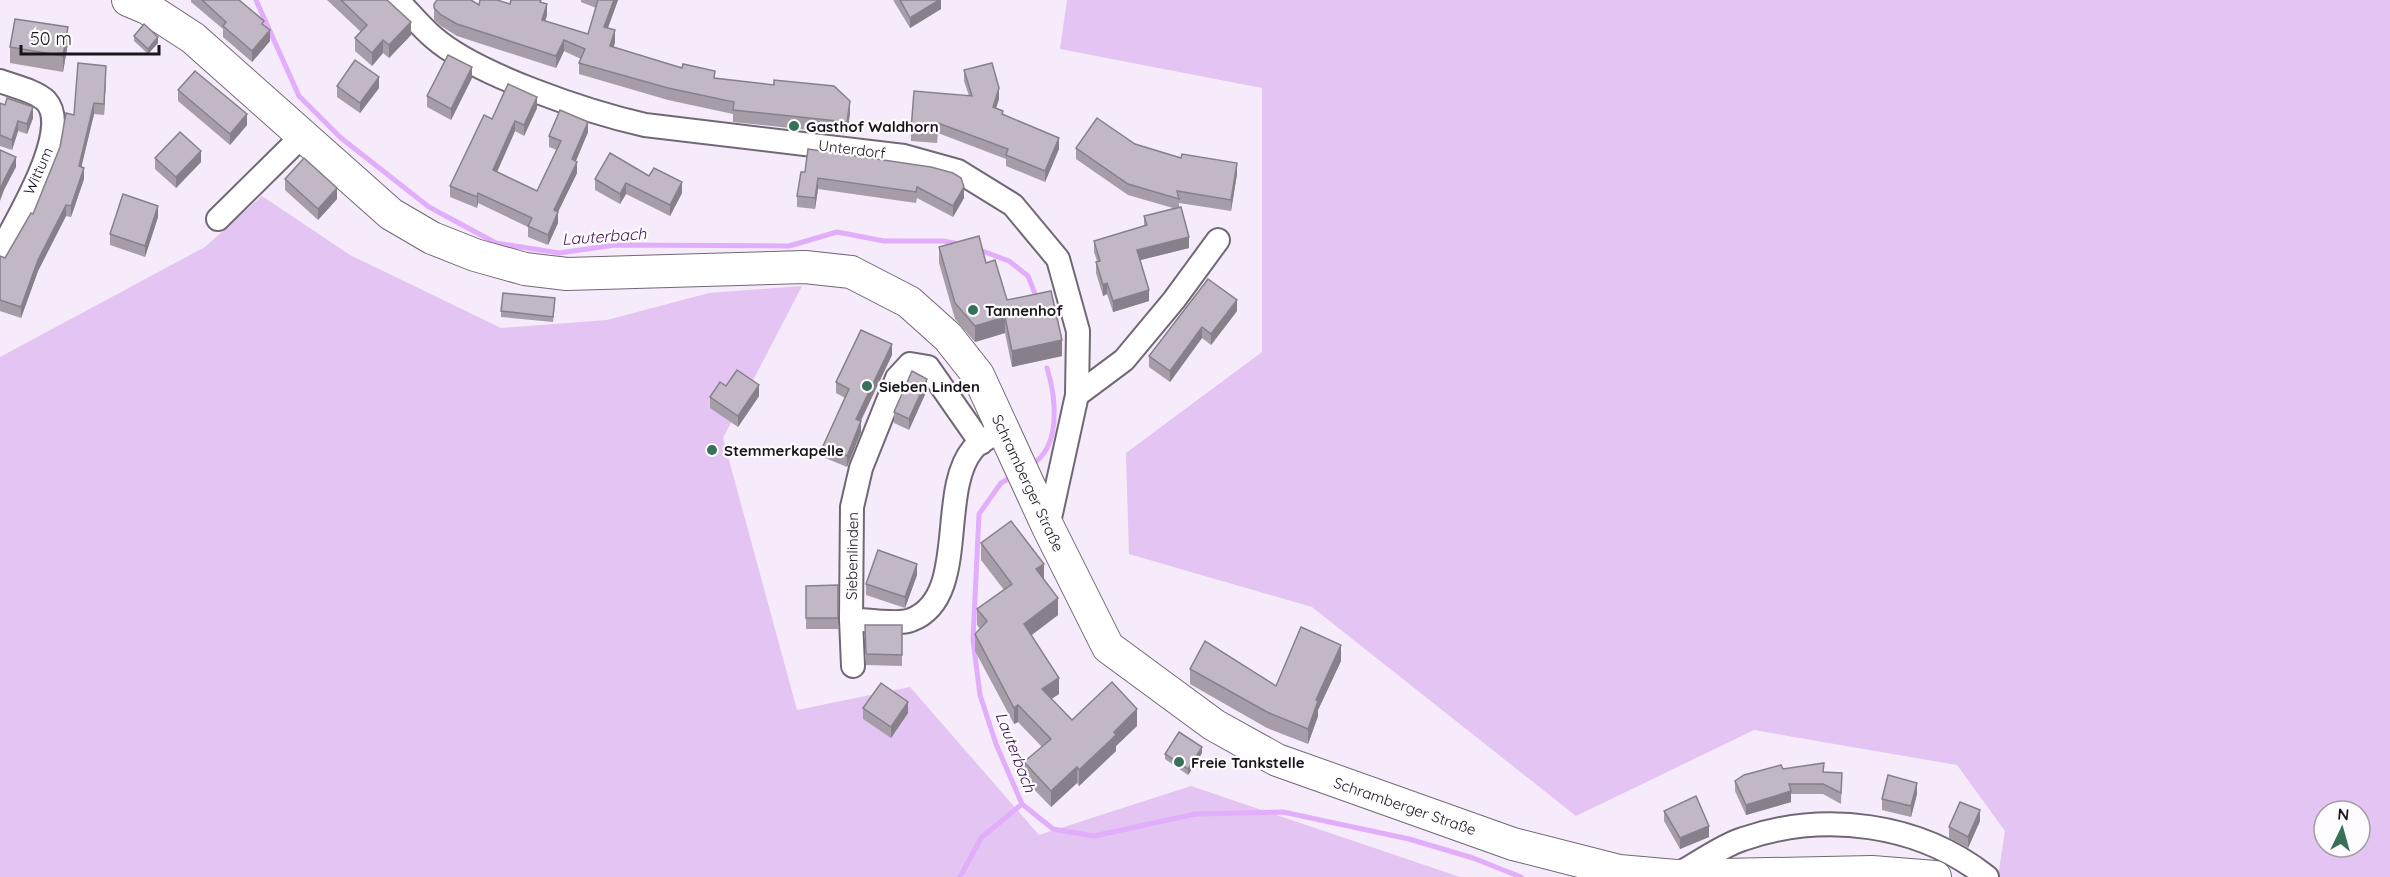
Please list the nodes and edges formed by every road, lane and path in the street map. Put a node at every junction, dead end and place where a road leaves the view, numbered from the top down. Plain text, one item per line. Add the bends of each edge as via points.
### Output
1 (128, 0) edge
2 (397, 0) edge
3 (0, 81) edge
4 (301, 137) junction
5 (218, 219) dead end
6 (1218, 240) dead end
7 (0, 252) edge
8 (1077, 395) junction
9 (1000, 442) junction
10 (1048, 527) junction
11 (851, 619) junction
12 (854, 666) dead end
13 (1676, 876) edge
14 (1935, 877) edge
15 (1987, 877) edge

1 - 4 main road, Schramberger Straße via 193,38
2 - 8 street, Unterdorf via 433,37 462,57 610,117 645,125 894,154 958,171 1013,205 1058,259 1078,331
3 - 7 street, Wittum via 45,99 53,111 54,126 49,152
4 - 5 street
4 - 9 main road, Schramberger Straße via 392,214 442,242 525,269 567,274 805,267 850,272 909,302 948,337 978,375
6 - 8 street via 1124,360
8 - 10 street, Unterdorf
9 - 10 main road, Schramberger Straße via 1030,487
9 - 11 street, Siebenlinden via 973,449 957,476 946,575 930,610 910,621
9 - 11 street, Siebenlinden via 928,367 910,364 897,378 861,468 852,507
10 - 13 main road, Schramberger Straße via 1108,647 1179,702 1244,744 1316,775 1513,844 1619,871
11 - 12 street, Siebenlinden
13 - 14 main road, Schramberger Straße via 1872,872
13 - 15 street via 1741,839 1794,825 1867,825 1932,844

